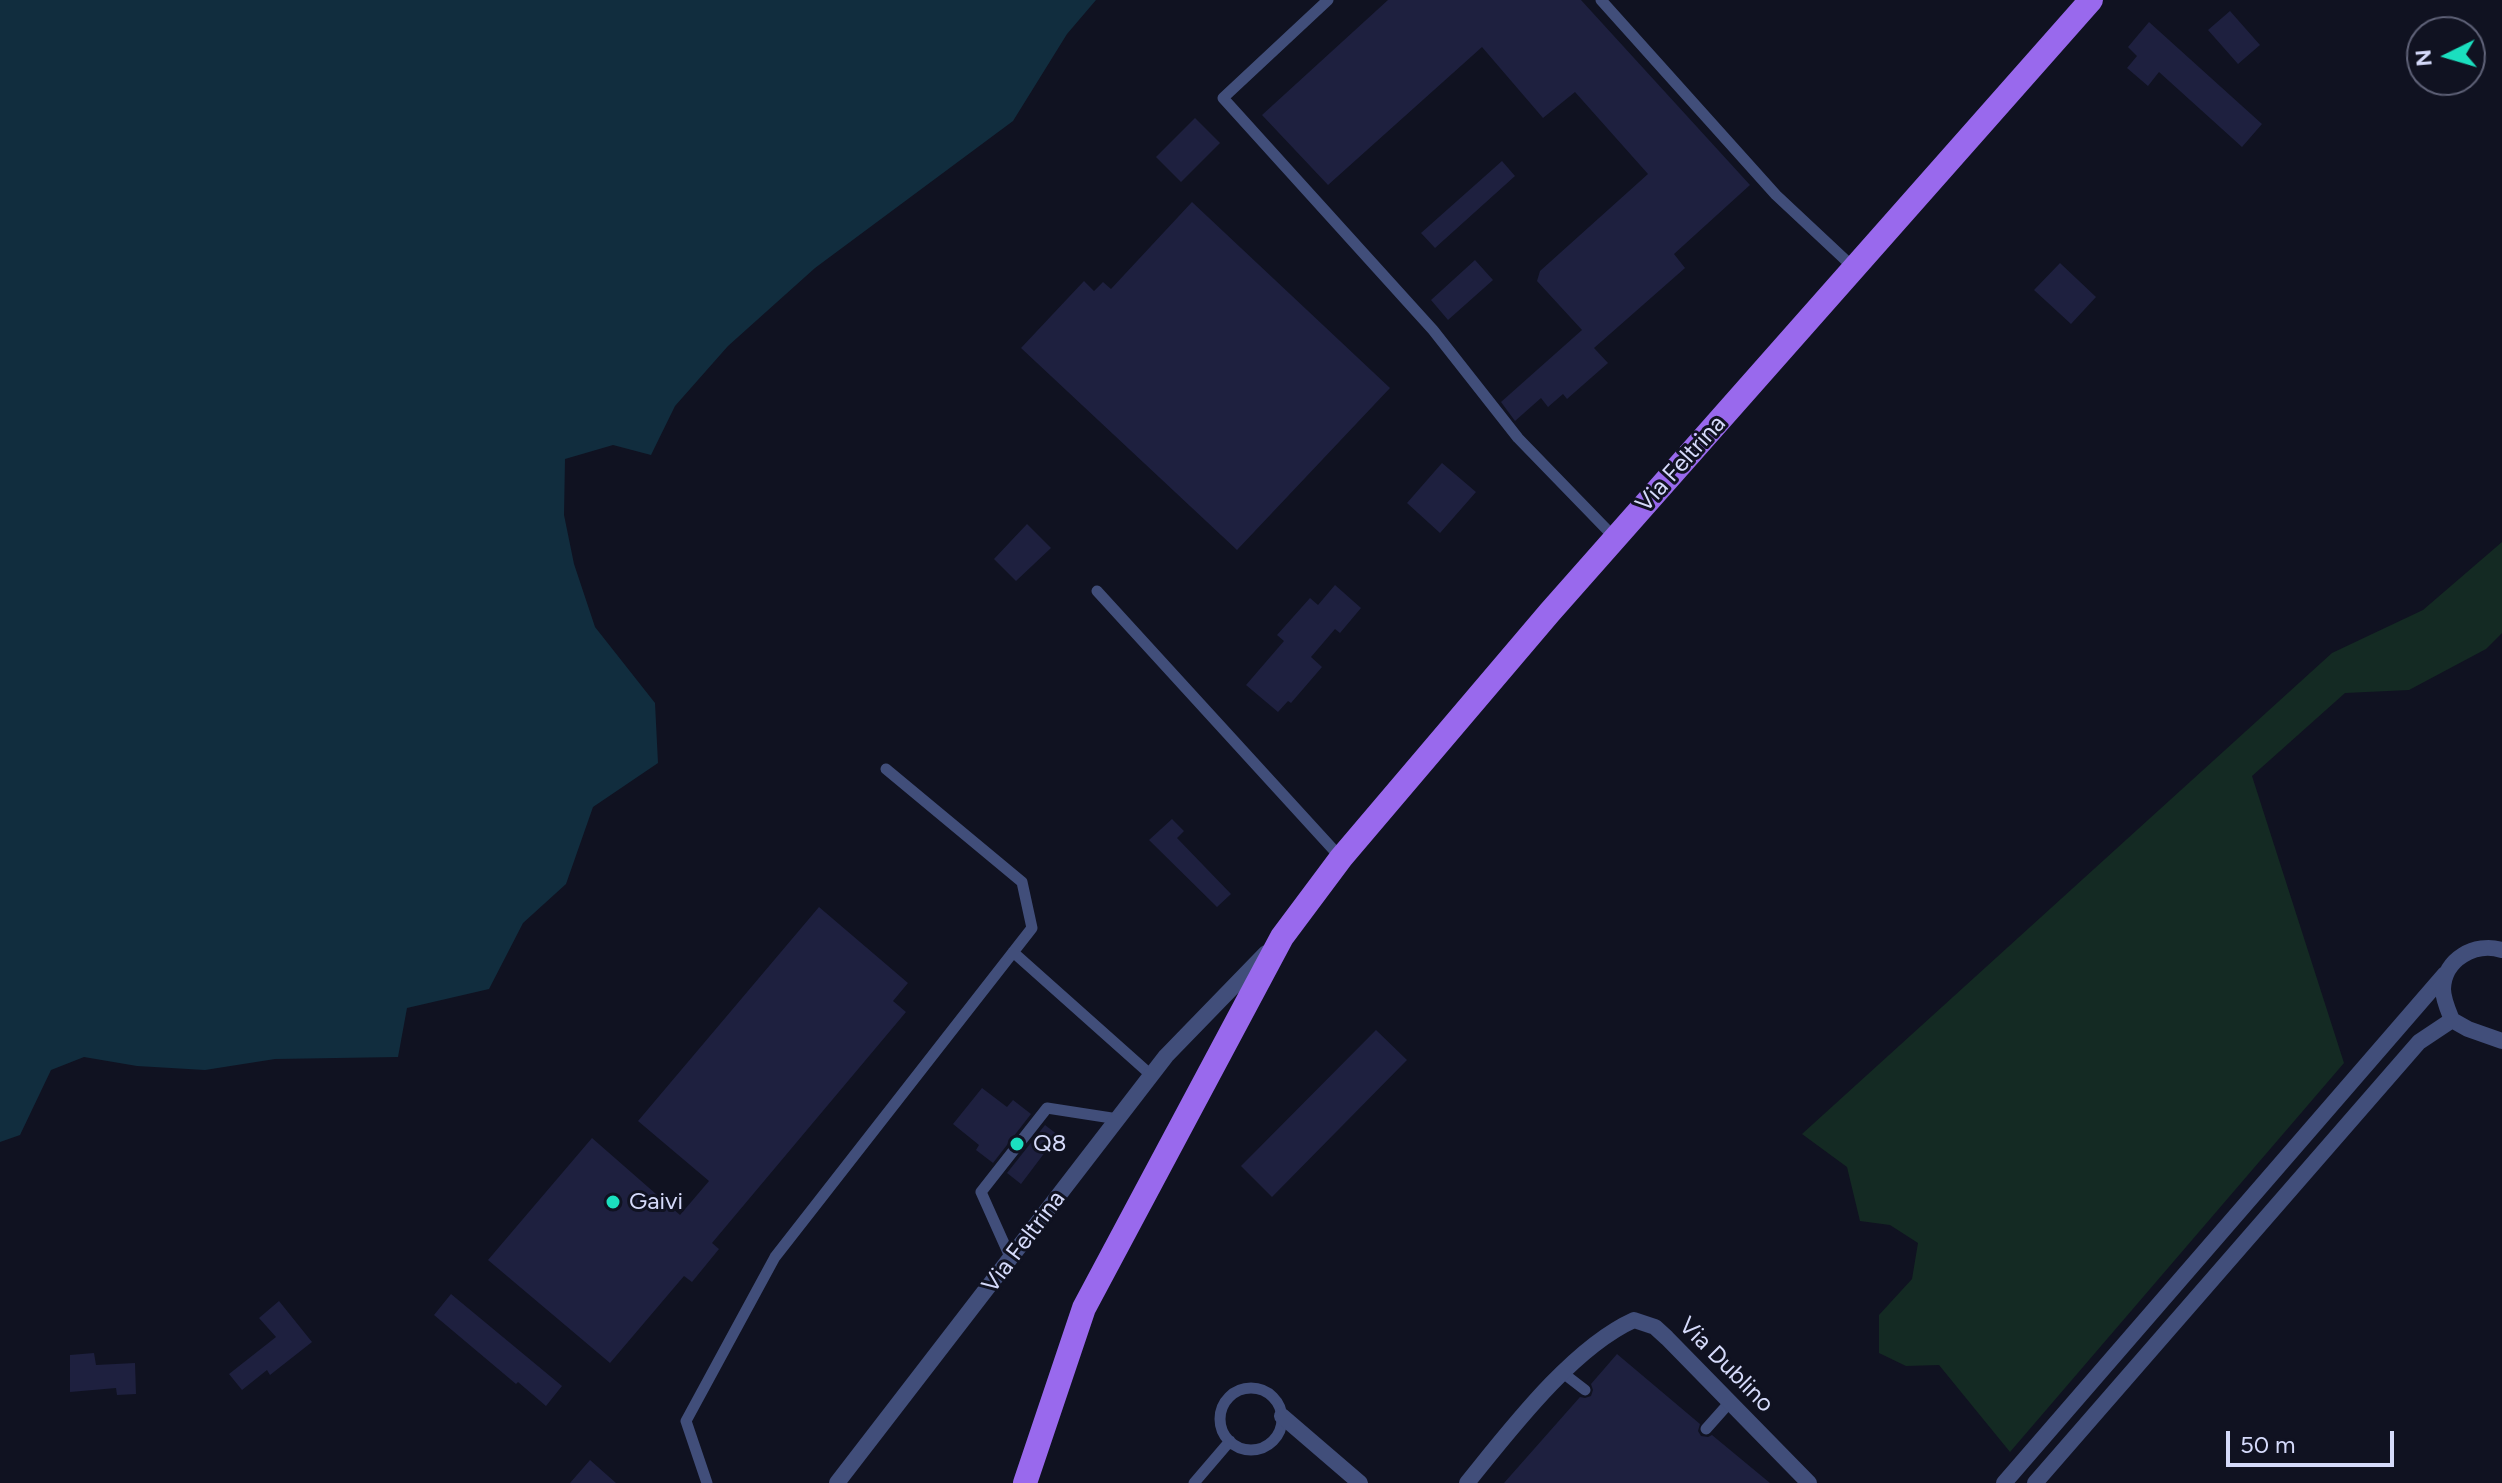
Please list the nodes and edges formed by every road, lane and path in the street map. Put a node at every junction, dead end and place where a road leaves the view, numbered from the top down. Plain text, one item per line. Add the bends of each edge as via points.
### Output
1 (1328, 0) edge
2 (1601, 0) edge
3 (2091, 0) edge
4 (1854, 269) junction
5 (1615, 538) junction
6 (1097, 591) dead end
7 (886, 769) dead end
8 (1341, 858) junction
9 (1282, 937) junction
10 (2502, 950) edge
11 (1013, 952) junction
12 (2445, 974) junction
13 (2452, 1020) junction
14 (2502, 1041) edge
15 (1151, 1075) junction
16 (1118, 1119) junction
17 (1011, 1259) junction
18 (1563, 1373) junction
19 (1585, 1390) dead end
20 (1730, 1402) junction
21 (1282, 1416) junction
22 (1706, 1429) dead end
23 (1230, 1441) junction
24 (707, 1483) edge
25 (837, 1483) edge
26 (1025, 1483) edge
27 (1194, 1483) edge
28 (1360, 1483) edge
29 (1467, 1483) edge
30 (1809, 1483) edge
31 (2004, 1483) edge
32 (2035, 1483) edge

1 - 5 lane via 1223,98 1433,330 1518,438
2 - 4 lane via 1754,170
3 - 4 main road, Via Feltrina
4 - 5 main road, Via Feltrina
5 - 8 main road, Via Feltrina
6 - 8 lane
7 - 11 lane via 1022,882 1032,928
8 - 9 main road, Via Feltrina
9 - 15 street, Via Feltrina
9 - 26 main road, Via Feltrina via 1084,1308
10 - 12 street via 2487,946 2468,953 2451,963
11 - 15 lane
11 - 24 lane via 775,1257 686,1421
12 - 13 street via 2443,993
12 - 31 street
13 - 14 street
13 - 32 street via 2419,1042
15 - 16 street, Via Feltrina
16 - 17 street, Via Feltrina
16 - 17 lane via 1047,1108 981,1192
17 - 25 street, Via Feltrina
18 - 19 lane
18 - 20 street, Via Dublino via 1614,1329 1634,1320 1655,1327
18 - 29 street, Via Dublino
20 - 22 lane
20 - 30 street, Via Dublino
21 - 23 lane via 1279,1433 1267,1446 1248,1450
21 - 23 lane via 1266,1391 1237,1390 1220,1414
21 - 28 street
23 - 27 lane

